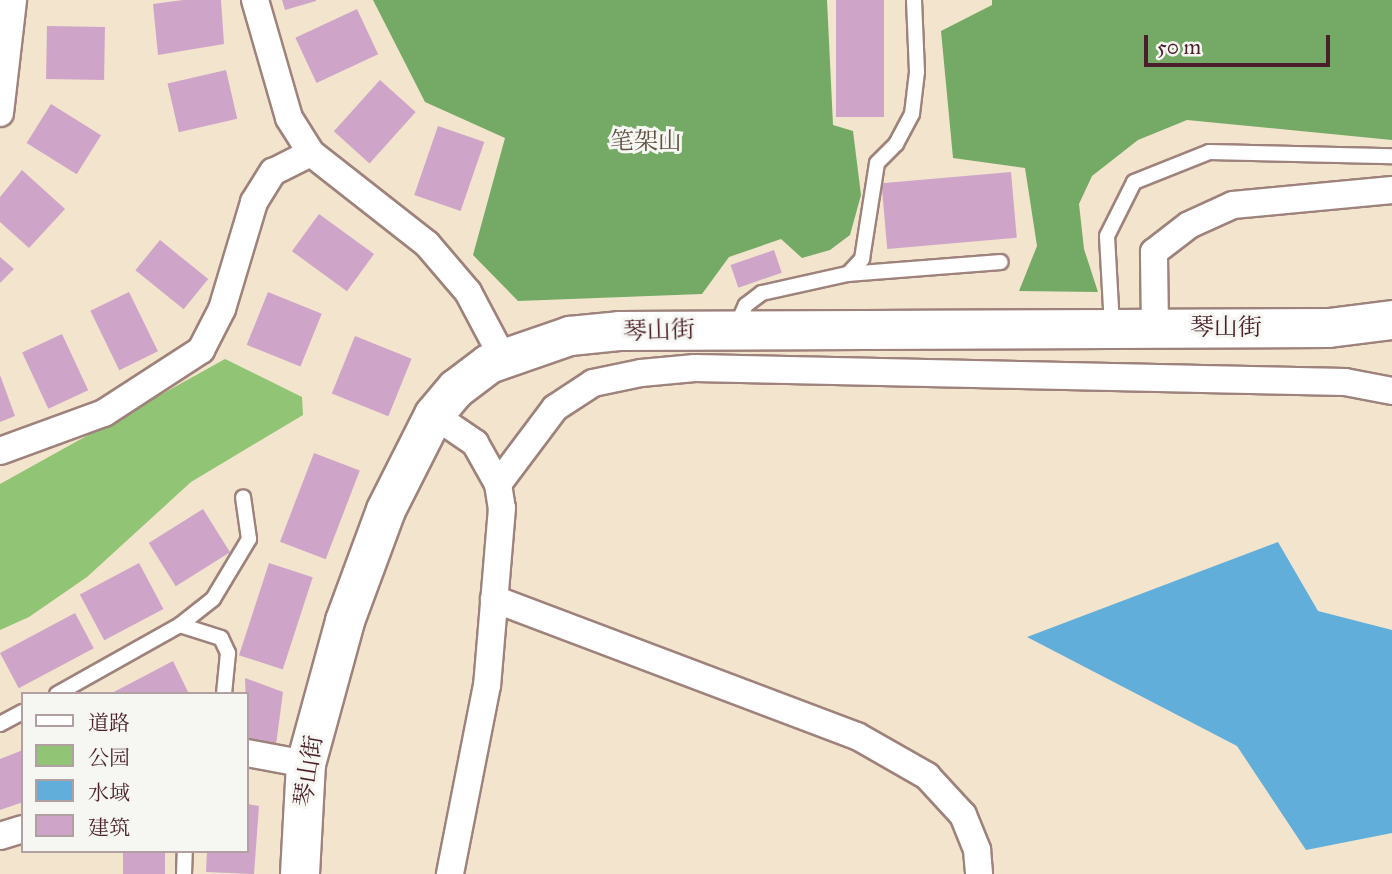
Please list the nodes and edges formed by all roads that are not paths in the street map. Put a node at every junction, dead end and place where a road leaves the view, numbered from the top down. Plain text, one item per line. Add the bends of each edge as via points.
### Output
1 (13, 0) edge
2 (255, 0) edge
3 (914, 0) edge
4 (0, 113) edge
5 (311, 153) junction
6 (1392, 156) edge
7 (1392, 190) edge
8 (1002, 262) dead end
9 (848, 274) junction
10 (1392, 320) edge
11 (1112, 328) junction
12 (1155, 328) junction
13 (735, 329) junction
14 (503, 358) junction
15 (1392, 391) edge
16 (434, 415) junction
17 (0, 452) edge
18 (498, 484) junction
19 (243, 498) dead end
20 (494, 599) junction
21 (180, 625) junction
22 (61, 692) edge
23 (224, 692) edge
24 (21, 713) edge
25 (0, 724) edge
26 (248, 753) edge
27 (306, 764) junction
28 (21, 830) edge
29 (0, 836) edge
30 (185, 853) edge
31 (184, 874) edge
32 (300, 874) edge
33 (450, 874) edge
34 (979, 874) edge

1 - 4 street
2 - 5 street via 289,118
3 - 9 lane via 917,72 912,114 896,144 877,163 862,259
5 - 14 street via 427,244 468,292
5 - 17 street via 273,172 254,202 222,309 201,350 104,413
6 - 11 lane via 1209,152 1134,182 1107,236
7 - 12 street via 1233,205 1188,225 1154,252
8 - 9 lane
9 - 13 lane via 762,293 746,305
10 - 12 street, 琴山街 via 1329,328
11 - 12 street, 琴山街
11 - 13 street, 琴山街
13 - 14 street, 琴山街 via 570,336
14 - 16 street, 琴山街 via 456,389
15 - 18 street via 1345,382 709,368 641,373 593,383 555,408
16 - 18 street via 475,443
16 - 27 street, 琴山街 via 386,510 345,621
18 - 20 street via 502,508
19 - 21 lane via 249,539 213,598
20 - 33 street via 486,685
20 - 34 street via 857,736 927,776 963,815 977,850
21 - 22 lane
21 - 23 lane via 221,638 228,653
24 - 25 lane
26 - 27 street
27 - 32 street, 琴山街
28 - 29 street
30 - 31 lane

